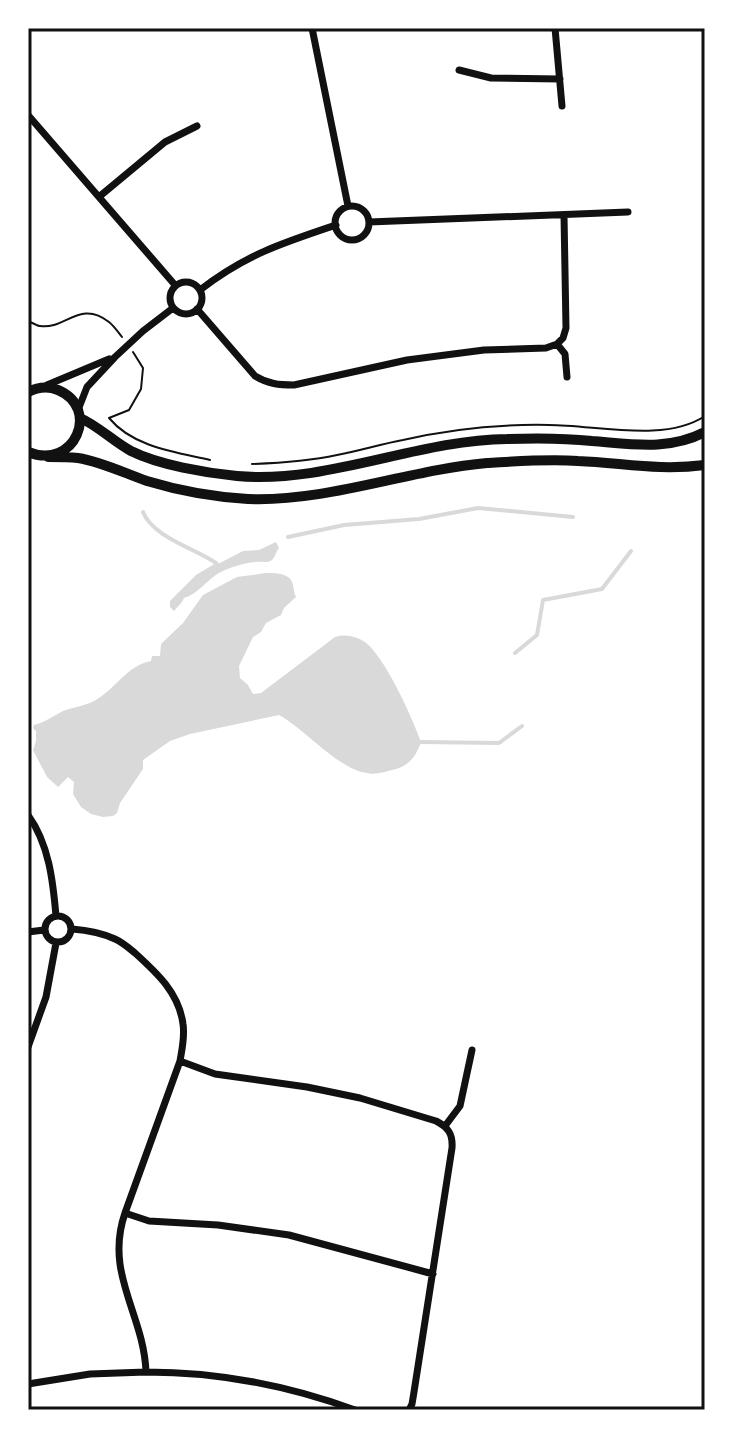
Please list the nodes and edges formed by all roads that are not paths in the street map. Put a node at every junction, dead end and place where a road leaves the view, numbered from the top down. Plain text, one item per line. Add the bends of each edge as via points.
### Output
1 (312, 28) edge
2 (555, 28) edge
3 (459, 70) dead end
4 (560, 79) junction
5 (562, 106) dead end
6 (28, 115) edge
7 (197, 126) dead end
8 (100, 196) junction
9 (348, 206) junction
10 (628, 212) dead end
11 (564, 215) junction
12 (369, 222) junction
13 (336, 225) junction
14 (175, 285) junction
15 (200, 290) junction
16 (173, 308) junction
17 (197, 309) junction
18 (557, 344) junction
19 (115, 357) junction
20 (567, 377) dead end
21 (33, 389) edge
22 (79, 414) junction
23 (705, 432) edge
24 (28, 452) edge
25 (48, 457) junction
26 (705, 465) edge
27 (28, 815) edge
28 (56, 916) junction
29 (72, 929) junction
30 (44, 930) junction
31 (28, 932) edge
32 (56, 943) junction
33 (28, 1047) edge
34 (472, 1050) dead end
35 (180, 1061) junction
36 (445, 1126) junction
37 (125, 1213) junction
38 (433, 1274) junction
39 (146, 1372) junction
40 (28, 1384) edge
41 (355, 1410) edge
42 (409, 1410) edge

1 - 9 street
2 - 4 street
3 - 4 street via 491,78
4 - 5 street
6 - 8 street
7 - 8 street via 165,142
8 - 14 street
9 - 12 street via 362,210
9 - 13 street via 340,211
10 - 11 street
11 - 12 street
11 - 18 street via 566,328
12 - 13 street via 365,233 351,239
13 - 15 street via 252,256
14 - 15 street via 189,282
14 - 16 street via 169,299
15 - 17 street
16 - 17 street via 182,314
16 - 19 street
17 - 18 street via 255,376 279,385 407,360
18 - 20 street via 565,354
19 - 21 street
19 - 22 street via 87,387
21 - 22 main road via 64,392
22 - 23 main road via 133,452 237,476 305,474 503,439 660,446
22 - 25 main road via 75,440
24 - 25 main road
25 - 26 main road via 93,462 186,492 258,499 320,494 491,463
27 - 28 street via 47,853
28 - 29 street via 67,919
28 - 30 street
29 - 32 street via 68,939
29 - 35 street via 116,939 164,981 183,1025
30 - 31 street
30 - 32 street
32 - 33 street via 46,997
34 - 36 street via 460,1106
35 - 36 street via 229,1077 360,1098
35 - 37 street
36 - 38 street via 453,1139
37 - 38 street via 149,1221 289,1235
37 - 39 street via 118,1261
38 - 42 street
39 - 40 street
39 - 41 street via 259,1382

